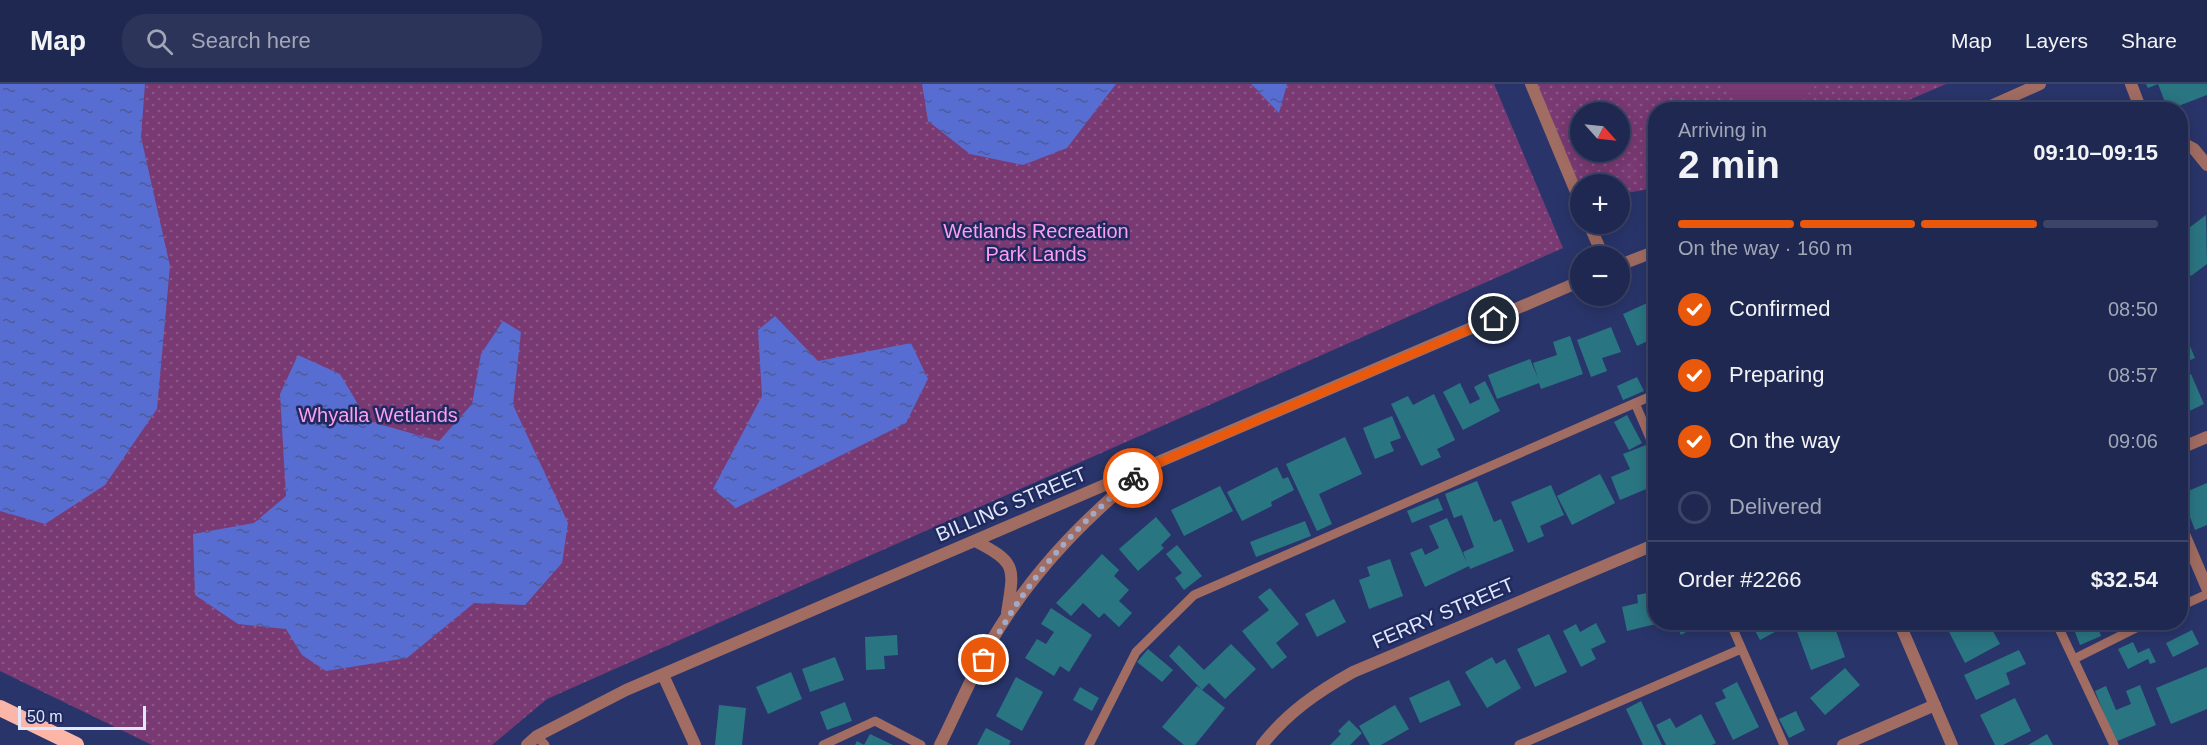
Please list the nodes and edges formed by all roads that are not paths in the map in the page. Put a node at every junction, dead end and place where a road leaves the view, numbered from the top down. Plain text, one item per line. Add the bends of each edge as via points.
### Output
1 (1531, 84) edge
2 (2040, 84) edge
3 (2131, 84) edge
4 (2007, 102) edge
5 (2138, 102) edge
6 (2188, 146) edge
7 (2207, 165) edge
8 (1570, 178) edge
9 (1648, 254) edge
10 (1630, 261) edge
11 (1570, 286) edge
12 (1648, 397) edge
13 (1635, 403) junction
14 (1648, 433) edge
15 (2207, 437) edge
16 (2188, 445) edge
17 (1146, 468) junction
18 (975, 541) junction
19 (2188, 543) edge
20 (1648, 547) edge
21 (2207, 588) edge
22 (2207, 594) edge
23 (2188, 603) edge
24 (1006, 618) junction
25 (1733, 630) edge
26 (1904, 630) edge
27 (2060, 630) edge
28 (2132, 630) edge
29 (1741, 648) junction
30 (2074, 659) junction
31 (663, 675) junction
32 (1935, 705) junction
33 (0, 708) edge
34 (541, 741) edge
35 (76, 745) edge
36 (527, 745) edge
37 (695, 745) edge
38 (823, 745) edge
39 (921, 745) edge
40 (940, 745) edge
41 (1089, 745) edge
42 (1262, 745) edge
43 (1519, 745) edge
44 (1784, 745) edge
45 (1843, 745) edge
46 (1952, 745) edge
47 (2114, 745) edge

1 - 8 street
2 - 4 street
3 - 5 street
6 - 7 street
9 - 10 street
11 - 17 street, BILLING STREET
12 - 13 lane
13 - 14 lane
13 - 41 lane via 1194,595 1136,652
15 - 16 street
17 - 18 street, BILLING STREET
17 - 24 street via 1083,521
18 - 24 street via 1004,556 1013,575
18 - 31 street, BILLING STREET
19 - 21 street
20 - 42 street, FERRY STREET via 1353,672 1319,691 1280,722
22 - 23 lane
24 - 40 street
25 - 29 lane
26 - 32 street
27 - 30 lane
28 - 30 lane
29 - 43 lane
29 - 44 lane
30 - 47 lane
31 - 34 street, BILLING STREET
31 - 37 street
32 - 45 street
32 - 46 street
33 - 35 highway
34 - 36 street, BILLING STREET
38 - 39 lane via 875,721

